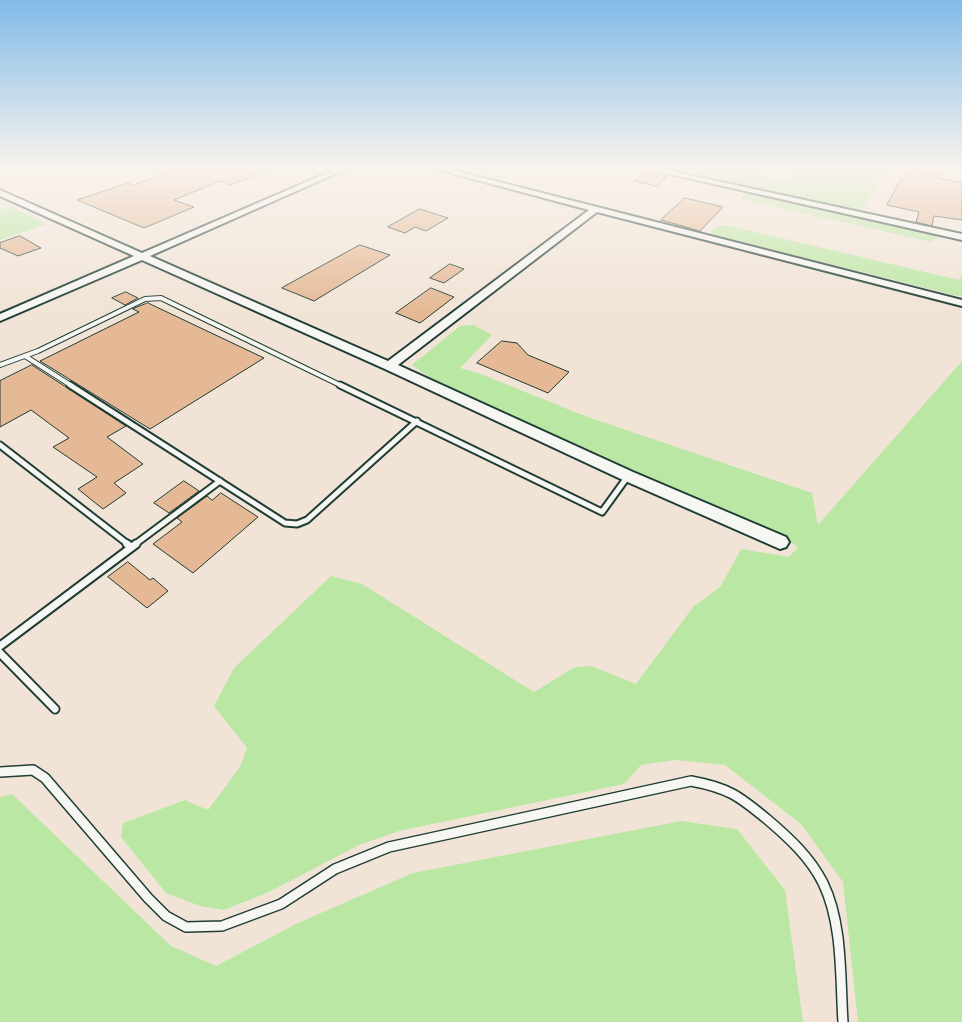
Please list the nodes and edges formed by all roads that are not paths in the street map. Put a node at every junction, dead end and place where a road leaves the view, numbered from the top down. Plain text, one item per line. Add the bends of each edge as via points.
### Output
1 (54, 217) edge
2 (221, 217) edge
3 (228, 217) edge
4 (586, 217) edge
5 (626, 217) edge
6 (869, 217) edge
7 (962, 237) edge
8 (138, 254) junction
9 (962, 303) edge
10 (0, 310) edge
11 (0, 318) edge
12 (25, 356) junction
13 (0, 358) edge
14 (6, 362) junction
15 (0, 365) edge
16 (389, 366) junction
17 (417, 421) junction
18 (0, 445) edge
19 (628, 476) junction
20 (220, 481) junction
21 (780, 542) dead end
22 (131, 547) junction
23 (0, 646) edge
24 (0, 653) edge
25 (55, 709) dead end
26 (0, 772) edge
27 (843, 1022) edge

1 - 8 street
2 - 8 street
3 - 8 street
4 - 16 street
5 - 9 street
6 - 7 street
8 - 10 street
8 - 11 street
8 - 16 street
12 - 14 lane
12 - 17 lane via 145,299 161,298
12 - 20 lane
13 - 14 lane
14 - 15 lane
16 - 19 street
17 - 19 lane via 602,512
17 - 20 lane via 308,520 297,524 285,523
18 - 22 lane
19 - 21 street
20 - 22 lane
22 - 23 lane
24 - 25 lane
26 - 27 lane via 32,770 45,778 148,898 166,916 186,927 222,926 252,916 281,904 335,869 389,847 691,781 713,785 738,795 770,820 792,840 822,883 835,919

